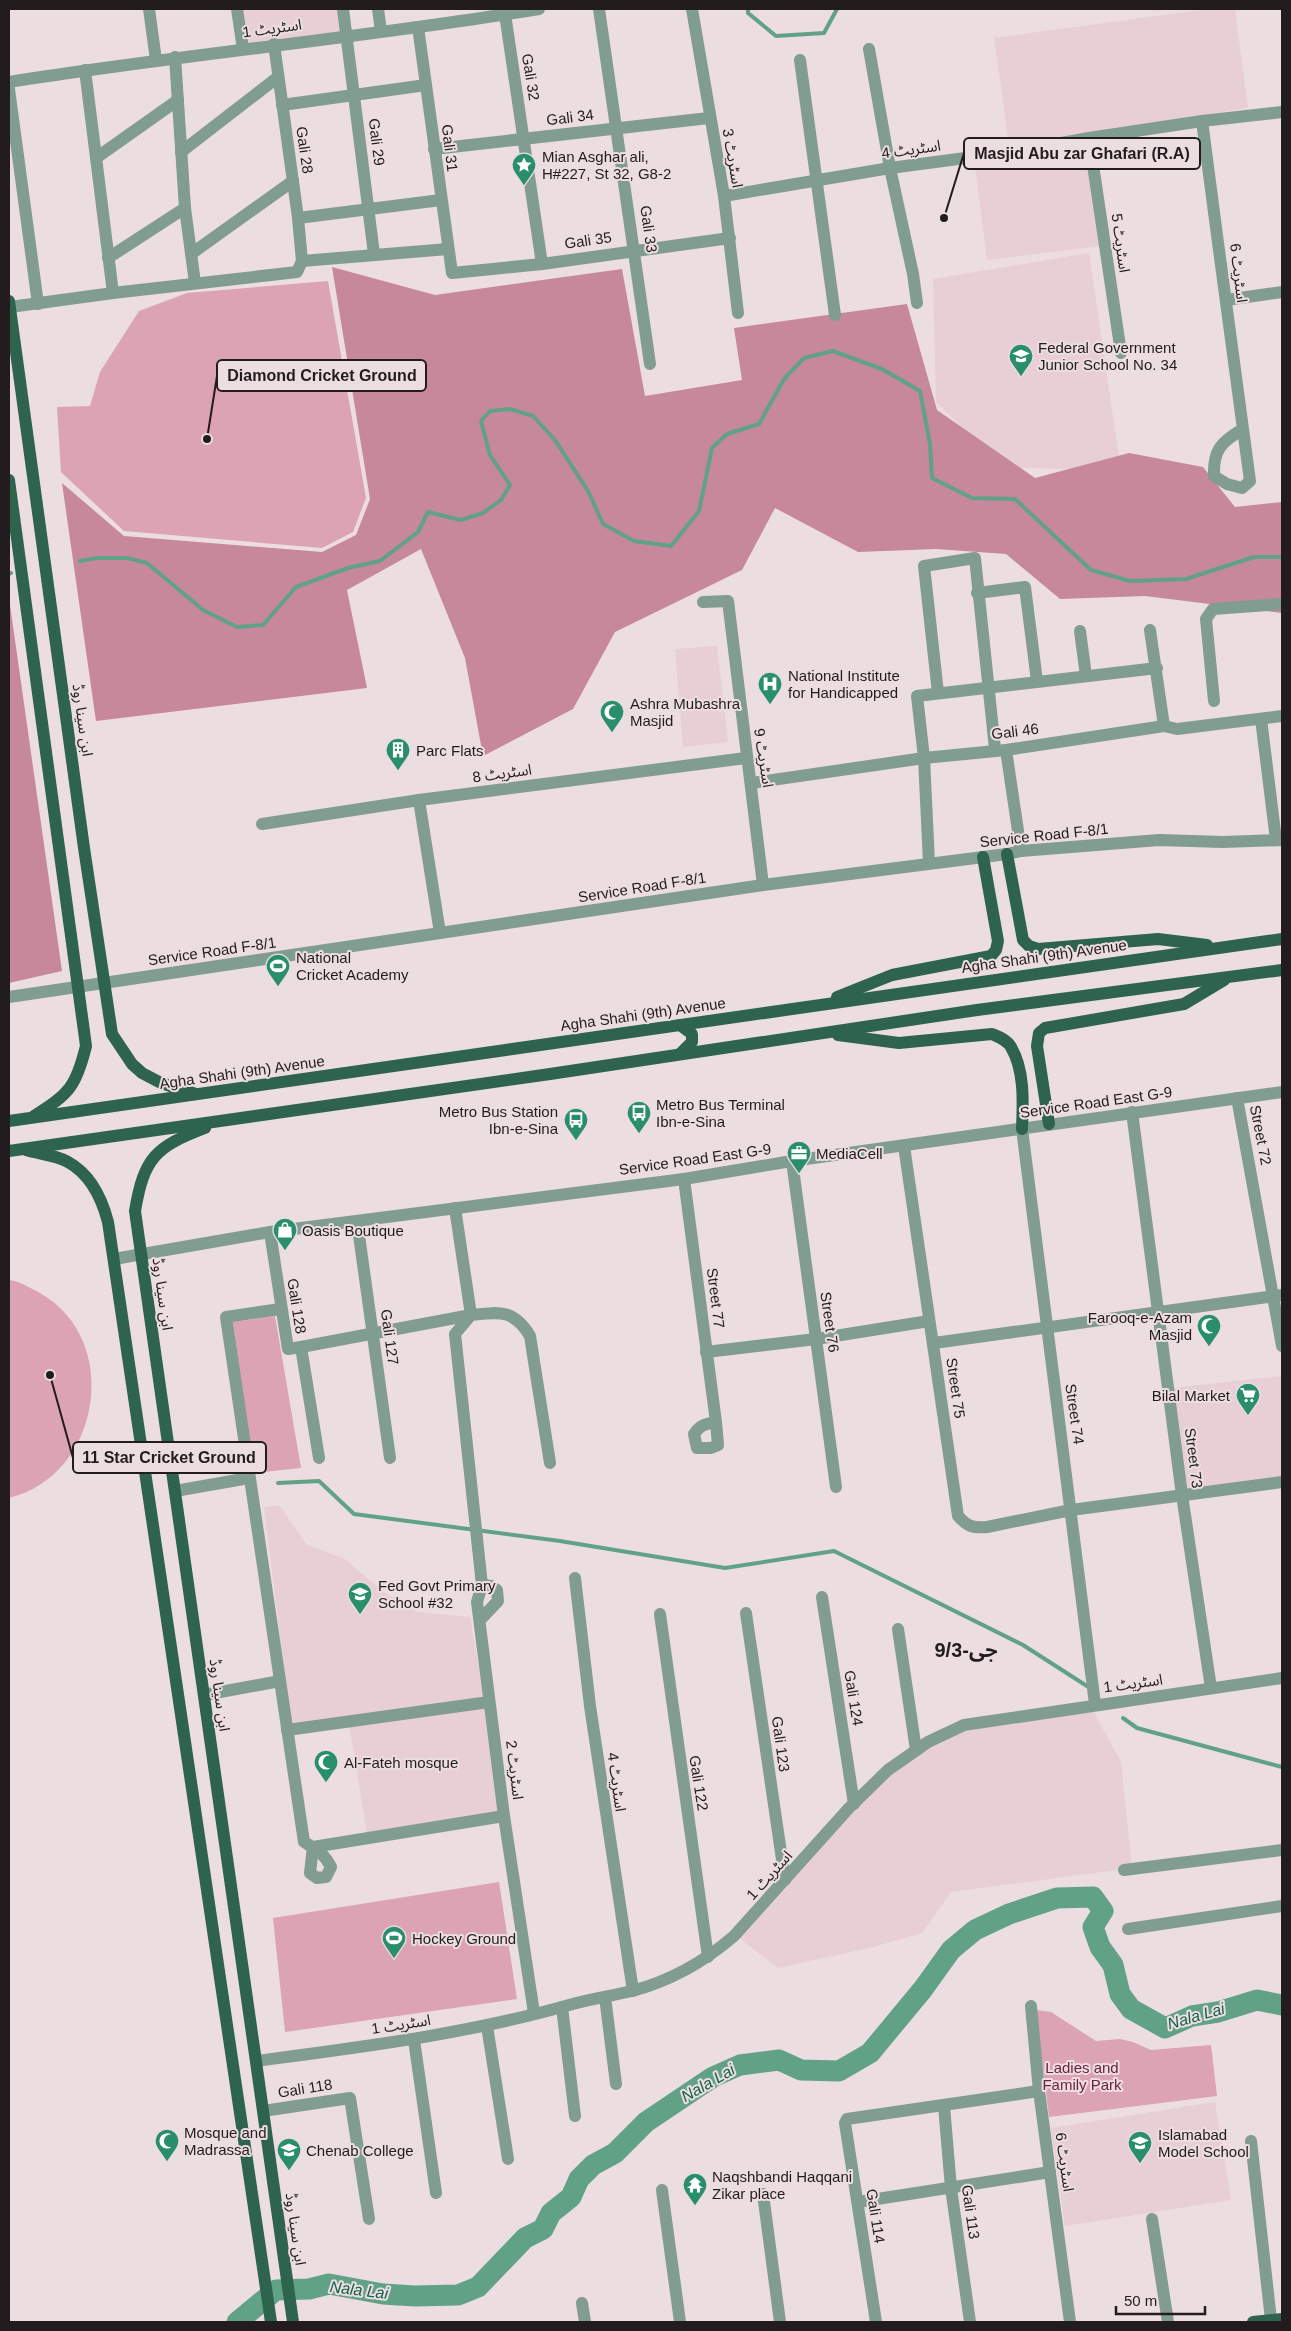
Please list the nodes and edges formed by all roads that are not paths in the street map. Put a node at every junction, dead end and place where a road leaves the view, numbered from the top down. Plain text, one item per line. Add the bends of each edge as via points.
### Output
1 (149, 9) edge
2 (238, 9) edge
3 (343, 9) edge
4 (378, 9) edge
5 (539, 9) edge
6 (599, 9) edge
7 (692, 9) edge
8 (505, 14) junction
9 (418, 27) junction
10 (381, 31) junction
11 (347, 35) junction
12 (274, 44) junction
13 (243, 49) junction
14 (869, 49) dead end
15 (175, 57) junction
16 (156, 60) junction
17 (800, 60) dead end
18 (85, 70) junction
19 (278, 77) junction
20 (9, 82) edge
21 (426, 86) junction
22 (9, 89) edge
23 (354, 95) junction
24 (178, 100) junction
25 (282, 105) junction
26 (1282, 112) edge
27 (709, 118) junction
28 (1202, 121) junction
29 (618, 128) junction
30 (524, 138) junction
31 (1089, 138) junction
32 (434, 149) junction
33 (181, 152) junction
34 (96, 158) junction
35 (890, 168) junction
36 (293, 181) junction
37 (816, 182) junction
38 (724, 196) junction
39 (441, 200) junction
40 (185, 208) junction
41 (369, 210) junction
42 (298, 218) junction
43 (730, 238) junction
44 (448, 249) junction
45 (635, 250) junction
46 (191, 254) junction
47 (374, 254) junction
48 (108, 258) junction
49 (302, 261) junction
50 (542, 264) junction
51 (452, 273) joint
52 (195, 283) junction
53 (1282, 292) edge
54 (112, 293) junction
55 (1226, 300) junction
56 (917, 303) dead end
57 (9, 304) edge
58 (38, 304) junction
59 (738, 313) dead end
60 (835, 315) dead end
61 (1121, 352) dead end
62 (650, 364) dead end
63 (1243, 429) dead end
64 (9, 480) edge
65 (978, 593) junction
66 (703, 602) dead end
67 (1282, 604) edge
68 (1150, 630) dead end
69 (1080, 631) dead end
70 (1157, 668) junction
71 (1086, 676) junction
72 (1036, 681) junction
73 (990, 687) junction
74 (938, 693) junction
75 (1214, 702) dead end
76 (1282, 716) edge
77 (1261, 720) junction
78 (1164, 726) junction
79 (1001, 750) junction
80 (746, 758) junction
81 (924, 758) junction
82 (752, 782) junction
83 (419, 800) junction
84 (262, 824) dead end
85 (1279, 840) edge
86 (1021, 851) junction
87 (1007, 854) junction
88 (983, 857) junction
89 (929, 863) junction
90 (763, 885) junction
91 (440, 933) junction
92 (1282, 939) edge
93 (1224, 947) junction
94 (1282, 970) edge
95 (1228, 978) junction
96 (105, 983) junction
97 (79, 987) junction
98 (9, 997) edge
99 (816, 1005) junction
100 (680, 1025) junction
101 (822, 1033) junction
102 (680, 1054) junction
103 (1282, 1092) edge
104 (198, 1095) junction
105 (1238, 1098) junction
106 (1132, 1112) junction
107 (30, 1118) junction
108 (226, 1120) junction
109 (9, 1121) edge
110 (1048, 1124) junction
111 (1022, 1129) junction
112 (904, 1146) junction
113 (15, 1150) edge
114 (792, 1161) junction
115 (684, 1178) junction
116 (455, 1208) junction
117 (357, 1221) junction
118 (270, 1232) junction
119 (140, 1255) junction
120 (114, 1259) junction
121 (1278, 1296) edge
122 (280, 1309) junction
123 (1158, 1313) junction
124 (471, 1315) junction
125 (930, 1321) junction
126 (1047, 1329) junction
127 (373, 1333) junction
128 (816, 1339) junction
129 (934, 1343) junction
130 (1282, 1346) edge
131 (301, 1347) junction
132 (706, 1352) junction
133 (716, 1422) dead end
134 (319, 1458) dead end
135 (390, 1458) dead end
136 (550, 1463) dead end
137 (249, 1478) junction
138 (1282, 1482) edge
139 (836, 1487) dead end
140 (175, 1491) junction
141 (1182, 1495) junction
142 (1071, 1510) junction
143 (575, 1578) dead end
144 (482, 1585) junction
145 (822, 1597) dead end
146 (746, 1613) dead end
147 (660, 1614) dead end
148 (480, 1620) dead end
149 (898, 1629) dead end
150 (1282, 1678) edge
151 (280, 1682) junction
152 (1211, 1688) junction
153 (204, 1695) junction
154 (489, 1702) junction
155 (1095, 1704) junction
156 (287, 1730) junction
157 (916, 1750) junction
158 (854, 1804) junction
159 (504, 1816) junction
160 (1282, 1850) edge
161 (1124, 1870) dead end
162 (785, 1880) junction
163 (1282, 1906) edge
164 (1128, 1929) dead end
165 (708, 1957) junction
166 (633, 1991) junction
167 (605, 1997) junction
168 (1031, 2006) dead end
169 (562, 2007) junction
170 (534, 2013) junction
171 (487, 2026) junction
172 (414, 2040) junction
173 (256, 2060) junction
174 (616, 2084) dead end
175 (1039, 2092) junction
176 (944, 2106) junction
177 (263, 2111) junction
178 (575, 2116) dead end
179 (1251, 2142) dead end
180 (508, 2159) dead end
181 (1050, 2172) junction
182 (951, 2188) junction
183 (662, 2190) dead end
184 (436, 2193) dead end
185 (763, 2194) dead end
186 (858, 2202) junction
187 (369, 2219) dead end
188 (1152, 2219) dead end
189 (582, 2303) dead end
190 (1276, 2319) edge
191 (271, 2322) edge
192 (294, 2322) edge
193 (585, 2322) edge
194 (680, 2322) edge
195 (780, 2322) edge
196 (876, 2322) edge
197 (970, 2322) edge
198 (1070, 2322) edge
199 (1168, 2322) edge
200 (1253, 2322) edge

1 - 16 street
2 - 13 street
3 - 11 street, Gali 29
4 - 10 street
5 - 8 street, اسٹریٹ 1
6 - 29 street, Gali 33
7 - 27 street, اسٹریٹ 3
8 - 9 street, اسٹریٹ 1
8 - 30 street, Gali 32
9 - 10 street, اسٹریٹ 1
9 - 21 street, Gali 31
10 - 11 street, اسٹریٹ 1
11 - 12 street, اسٹریٹ 1
11 - 23 street, Gali 29
12 - 13 street, اسٹریٹ 1
12 - 19 street, Gali 28
13 - 15 street, اسٹریٹ 1
14 - 35 street
15 - 16 street, اسٹریٹ 1
15 - 24 street
16 - 18 street, اسٹریٹ 1
17 - 37 street
18 - 20 street, اسٹریٹ 1
18 - 34 street
19 - 25 street, Gali 28
19 - 33 street
21 - 23 street
21 - 32 street, Gali 31
22 - 58 street
23 - 25 street
23 - 41 street, Gali 29
24 - 33 street
24 - 34 street
25 - 36 street, Gali 28
26 - 28 street, اسٹریٹ 4
27 - 29 street, Gali 34
27 - 38 street, اسٹریٹ 3
28 - 31 street, اسٹریٹ 4
28 - 55 street, اسٹریٹ 6
29 - 30 street, Gali 34
29 - 45 street, Gali 33
30 - 32 street, Gali 34
30 - 50 street, Gali 32
31 - 35 street, اسٹریٹ 4
31 - 61 street, اسٹریٹ 5
32 - 39 street, Gali 31
33 - 40 street
34 - 48 street
35 - 37 street, اسٹریٹ 4
35 - 56 street
36 - 42 street, Gali 28
36 - 46 street
37 - 38 street, اسٹریٹ 4
37 - 60 street
38 - 43 street, اسٹریٹ 3
39 - 41 street
39 - 44 street, Gali 31
40 - 46 street
40 - 48 street
41 - 42 street
41 - 47 street, Gali 29
42 - 49 street, Gali 28
43 - 45 street, Gali 35
43 - 59 street, اسٹریٹ 3
44 - 47 street
44 - 51 street, Gali 31
45 - 50 street, Gali 35
45 - 62 street, Gali 33
46 - 52 street
47 - 49 street
48 - 54 street
49 - 52 street via 297,272
50 - 51 street, Gali 35
52 - 54 street
53 - 55 street
54 - 58 street
55 - 63 street, اسٹریٹ 6
57 - 58 street
57 - 96 main road, ابن سینا روڈ
64 - 97 main road
65 - 72 street via 1025,587
65 - 73 street
65 - 74 street via 975,558 924,566
66 - 80 street, اسٹریٹ 9 via 728,601
67 - 75 street via 1213,609 1208,614
68 - 70 street
69 - 71 street
70 - 71 street
70 - 78 street
71 - 72 street
72 - 73 street
73 - 74 street
73 - 79 street
74 - 81 street via 917,696
76 - 77 street, Gali 46
77 - 78 street, Gali 46 via 1177,729
77 - 85 street
78 - 79 street, Gali 46
79 - 81 street, Gali 46
79 - 86 street
80 - 82 street, اسٹریٹ 9
80 - 83 street, اسٹریٹ 8
81 - 82 street, Gali 46
81 - 89 street
82 - 90 street, اسٹریٹ 9
83 - 84 street, اسٹریٹ 8
83 - 91 street
85 - 86 street, Service Road F-8/1 via 1159,840
86 - 87 street, Service Road F-8/1
87 - 88 street, Service Road F-8/1
87 - 93 main road via 1023,940 1029,946 1038,949 1158,939
88 - 89 street, Service Road F-8/1
88 - 99 main road via 998,941 990,956 892,975
89 - 90 street, Service Road F-8/1
90 - 91 street, Service Road F-8/1
91 - 96 street, Service Road F-8/1
92 - 93 main road, Agha Shahi (9th) Avenue
93 - 99 main road, Agha Shahi (9th) Avenue
94 - 95 main road
95 - 101 main road
95 - 110 main road via 1184,1004 1045,1028 1039,1033 1037,1046
96 - 97 street, Service Road F-8/1
96 - 104 main road, ابن سینا روڈ via 112,1034 132,1064 161,1083
97 - 98 street, Service Road F-8/1
97 - 107 main road via 86,1046 81,1067 62,1099
99 - 100 main road, Agha Shahi (9th) Avenue
100 - 102 main road via 692,1034 692,1042
100 - 104 main road, Agha Shahi (9th) Avenue
101 - 102 main road
101 - 111 main road via 899,1043 992,1034 1002,1038 1011,1046 1018,1066 1023,1096
102 - 108 main road
103 - 105 street, Service Road East G-9
104 - 107 main road, Agha Shahi (9th) Avenue
105 - 106 street, Service Road East G-9
105 - 121 street, Street 72
106 - 110 street, Service Road East G-9
106 - 123 street, Street 73
107 - 109 main road, Agha Shahi (9th) Avenue
108 - 113 main road
108 - 119 main road, ابن سینا روڈ via 176,1139 154,1155 140,1181 135,1212
110 - 111 street, Service Road East G-9
111 - 112 street, Service Road East G-9
111 - 126 street, Street 74
112 - 114 street, Service Road East G-9
112 - 125 street, Street 75
113 - 120 main road via 68,1162 86,1178 101,1198
114 - 115 street, Service Road East G-9
114 - 128 street, Street 76
115 - 116 street, Service Road East G-9
115 - 132 street, Street 77
116 - 117 street, Service Road East G-9
116 - 124 street
117 - 118 street, Service Road East G-9
117 - 127 street, Gali 127
118 - 119 street, Service Road East G-9
118 - 122 street, Gali 128
119 - 120 street, Service Road East G-9
119 - 140 main road, ابن سینا روڈ
120 - 191 main road
121 - 123 street
121 - 130 street, Street 72
122 - 131 street, Gali 128 via 288,1349
122 - 137 street via 226,1317
123 - 126 street
123 - 141 street, Street 73
124 - 127 street
124 - 136 street via 499,1312 513,1316 530,1336
124 - 144 street, اسٹریٹ 2 via 456,1334
125 - 128 street
125 - 129 street, Street 75
126 - 129 street
126 - 142 street, Street 74
127 - 131 street
127 - 135 street, Gali 127
128 - 132 street
128 - 139 street, Street 76
129 - 142 street, Street 75 via 958,1516 973,1528
131 - 134 street, Gali 128
132 - 133 street, Street 77
137 - 140 street
137 - 151 street
138 - 141 street, Street 75
140 - 153 main road, ابن سینا روڈ
141 - 142 street, Street 75
141 - 152 street, Street 73
142 - 155 street, Street 74
143 - 166 street, اسٹریٹ 4
144 - 148 street via 497,1590 498,1601
144 - 154 street, اسٹریٹ 2 via 477,1602
145 - 158 street, Gali 124
146 - 162 street, Gali 123
147 - 165 street, Gali 122
149 - 157 street
150 - 152 street, اسٹریٹ 1
151 - 153 street
151 - 156 street
152 - 155 street, اسٹریٹ 1
153 - 173 main road, ابن سینا روڈ
154 - 156 street
154 - 159 street, اسٹریٹ 2
155 - 157 street, اسٹریٹ 1 via 964,1725
156 - 159 street via 304,1842 313,1847
157 - 158 street, اسٹریٹ 1 via 888,1770
158 - 162 street, اسٹریٹ 1
159 - 170 street, اسٹریٹ 2
160 - 161 street
162 - 165 street, اسٹریٹ 1 via 734,1936
163 - 164 street
165 - 166 street, اسٹریٹ 1 via 664,1981
166 - 167 street, اسٹریٹ 1
167 - 169 street, اسٹریٹ 1
167 - 174 street
168 - 175 street, اسٹریٹ 6
169 - 170 street, اسٹریٹ 1
169 - 178 street
170 - 171 street, اسٹریٹ 1
171 - 172 street, اسٹریٹ 1
171 - 180 street
172 - 173 street, اسٹریٹ 1
172 - 184 street
173 - 177 main road, ابن سینا روڈ
175 - 176 street
175 - 181 street, اسٹریٹ 6
176 - 182 street, Gali 113
176 - 186 street, Gali 114 via 847,2119 845,2123
177 - 187 street, Gali 118 via 350,2098
177 - 192 main road, ابن سینا روڈ
179 - 190 street
181 - 182 street
181 - 198 street, اسٹریٹ 6
182 - 186 street
182 - 197 street, Gali 113
183 - 194 street
185 - 195 street
186 - 196 street, Gali 114
188 - 199 street
189 - 193 street
190 - 200 main road

